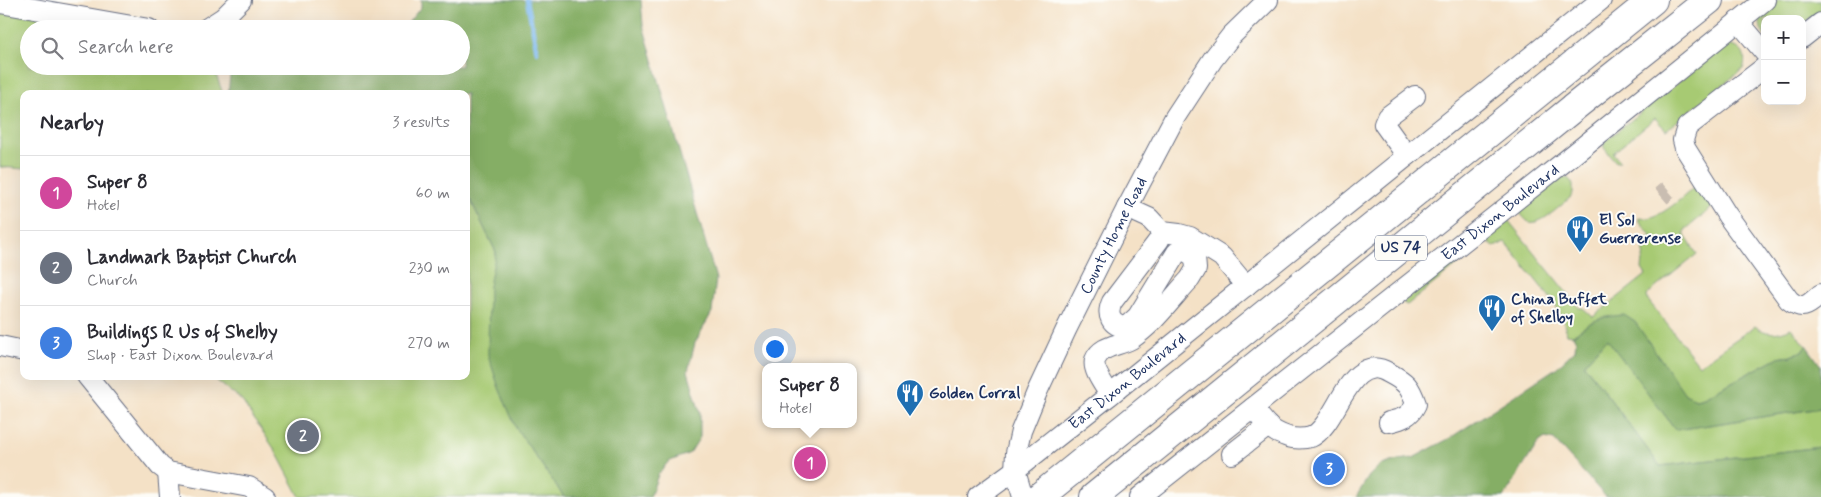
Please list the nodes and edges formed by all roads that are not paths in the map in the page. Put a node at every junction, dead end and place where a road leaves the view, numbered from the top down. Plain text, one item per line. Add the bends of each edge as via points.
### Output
1 (241, 0) edge
2 (1268, 0) edge
3 (1601, 0) edge
4 (1653, 0) edge
5 (1709, 0) edge
6 (1765, 0) edge
7 (0, 3) edge
8 (97, 20) edge
9 (220, 20) edge
10 (1738, 22) junction
11 (1821, 23) edge
12 (1806, 35) edge
13 (1761, 48) edge
14 (1761, 70) edge
15 (1415, 96) dead end
16 (1407, 156) junction
17 (1127, 208) junction
18 (1162, 232) junction
19 (1246, 286) junction
20 (1821, 294) edge
21 (1248, 328) junction
22 (0, 346) edge
23 (20, 350) edge
24 (90, 380) edge
25 (1110, 395) junction
26 (1253, 408) junction
27 (1389, 422) dead end
28 (1268, 426) junction
29 (1232, 454) dead end
30 (1015, 470) junction
31 (168, 472) junction
32 (170, 497) edge
33 (265, 497) edge
34 (978, 497) edge
35 (1023, 497) edge
36 (1039, 497) edge
37 (1061, 497) edge
38 (1094, 497) edge
39 (1140, 497) edge

1 - 9 street
2 - 17 street, County Home Road via 1231,36 1206,67 1175,117
3 - 16 street, East Dixon Boulevard
4 - 21 highway, US 74
5 - 38 highway, East Dixon Boulevard / US 74
6 - 10 street, East Dixon Boulevard
7 - 8 street
10 - 13 street
10 - 26 street, East Dixon Boulevard
11 - 12 street
14 - 20 street via 1687,127 1683,140 1685,148 1727,215 1789,300 1796,305 1808,305
15 - 16 street via 1387,117 1384,124
16 - 19 street, East Dixon Boulevard
17 - 18 street via 1148,218
17 - 30 street, County Home Road via 1037,392 1021,431
18 - 19 street via 1190,238 1222,257
18 - 25 street via 1112,302 1111,320 1126,327 1138,316 1177,252 1184,250 1195,257 1196,269 1131,339 1098,355 1095,369
19 - 25 street, East Dixon Boulevard
21 - 36 highway, US 74
21 - 37 highway via 1239,349
22 - 23 street
24 - 31 street
25 - 30 street, East Dixon Boulevard
26 - 28 street
26 - 39 street, East Dixon Boulevard
27 - 28 street via 1412,413 1416,404 1403,381 1385,370 1373,368 1362,372 1352,382 1320,430 1310,437 1294,439 1278,434
28 - 29 street
30 - 34 street, East Dixon Boulevard
30 - 35 street, County Home Road
31 - 32 street
31 - 33 street via 249,486

